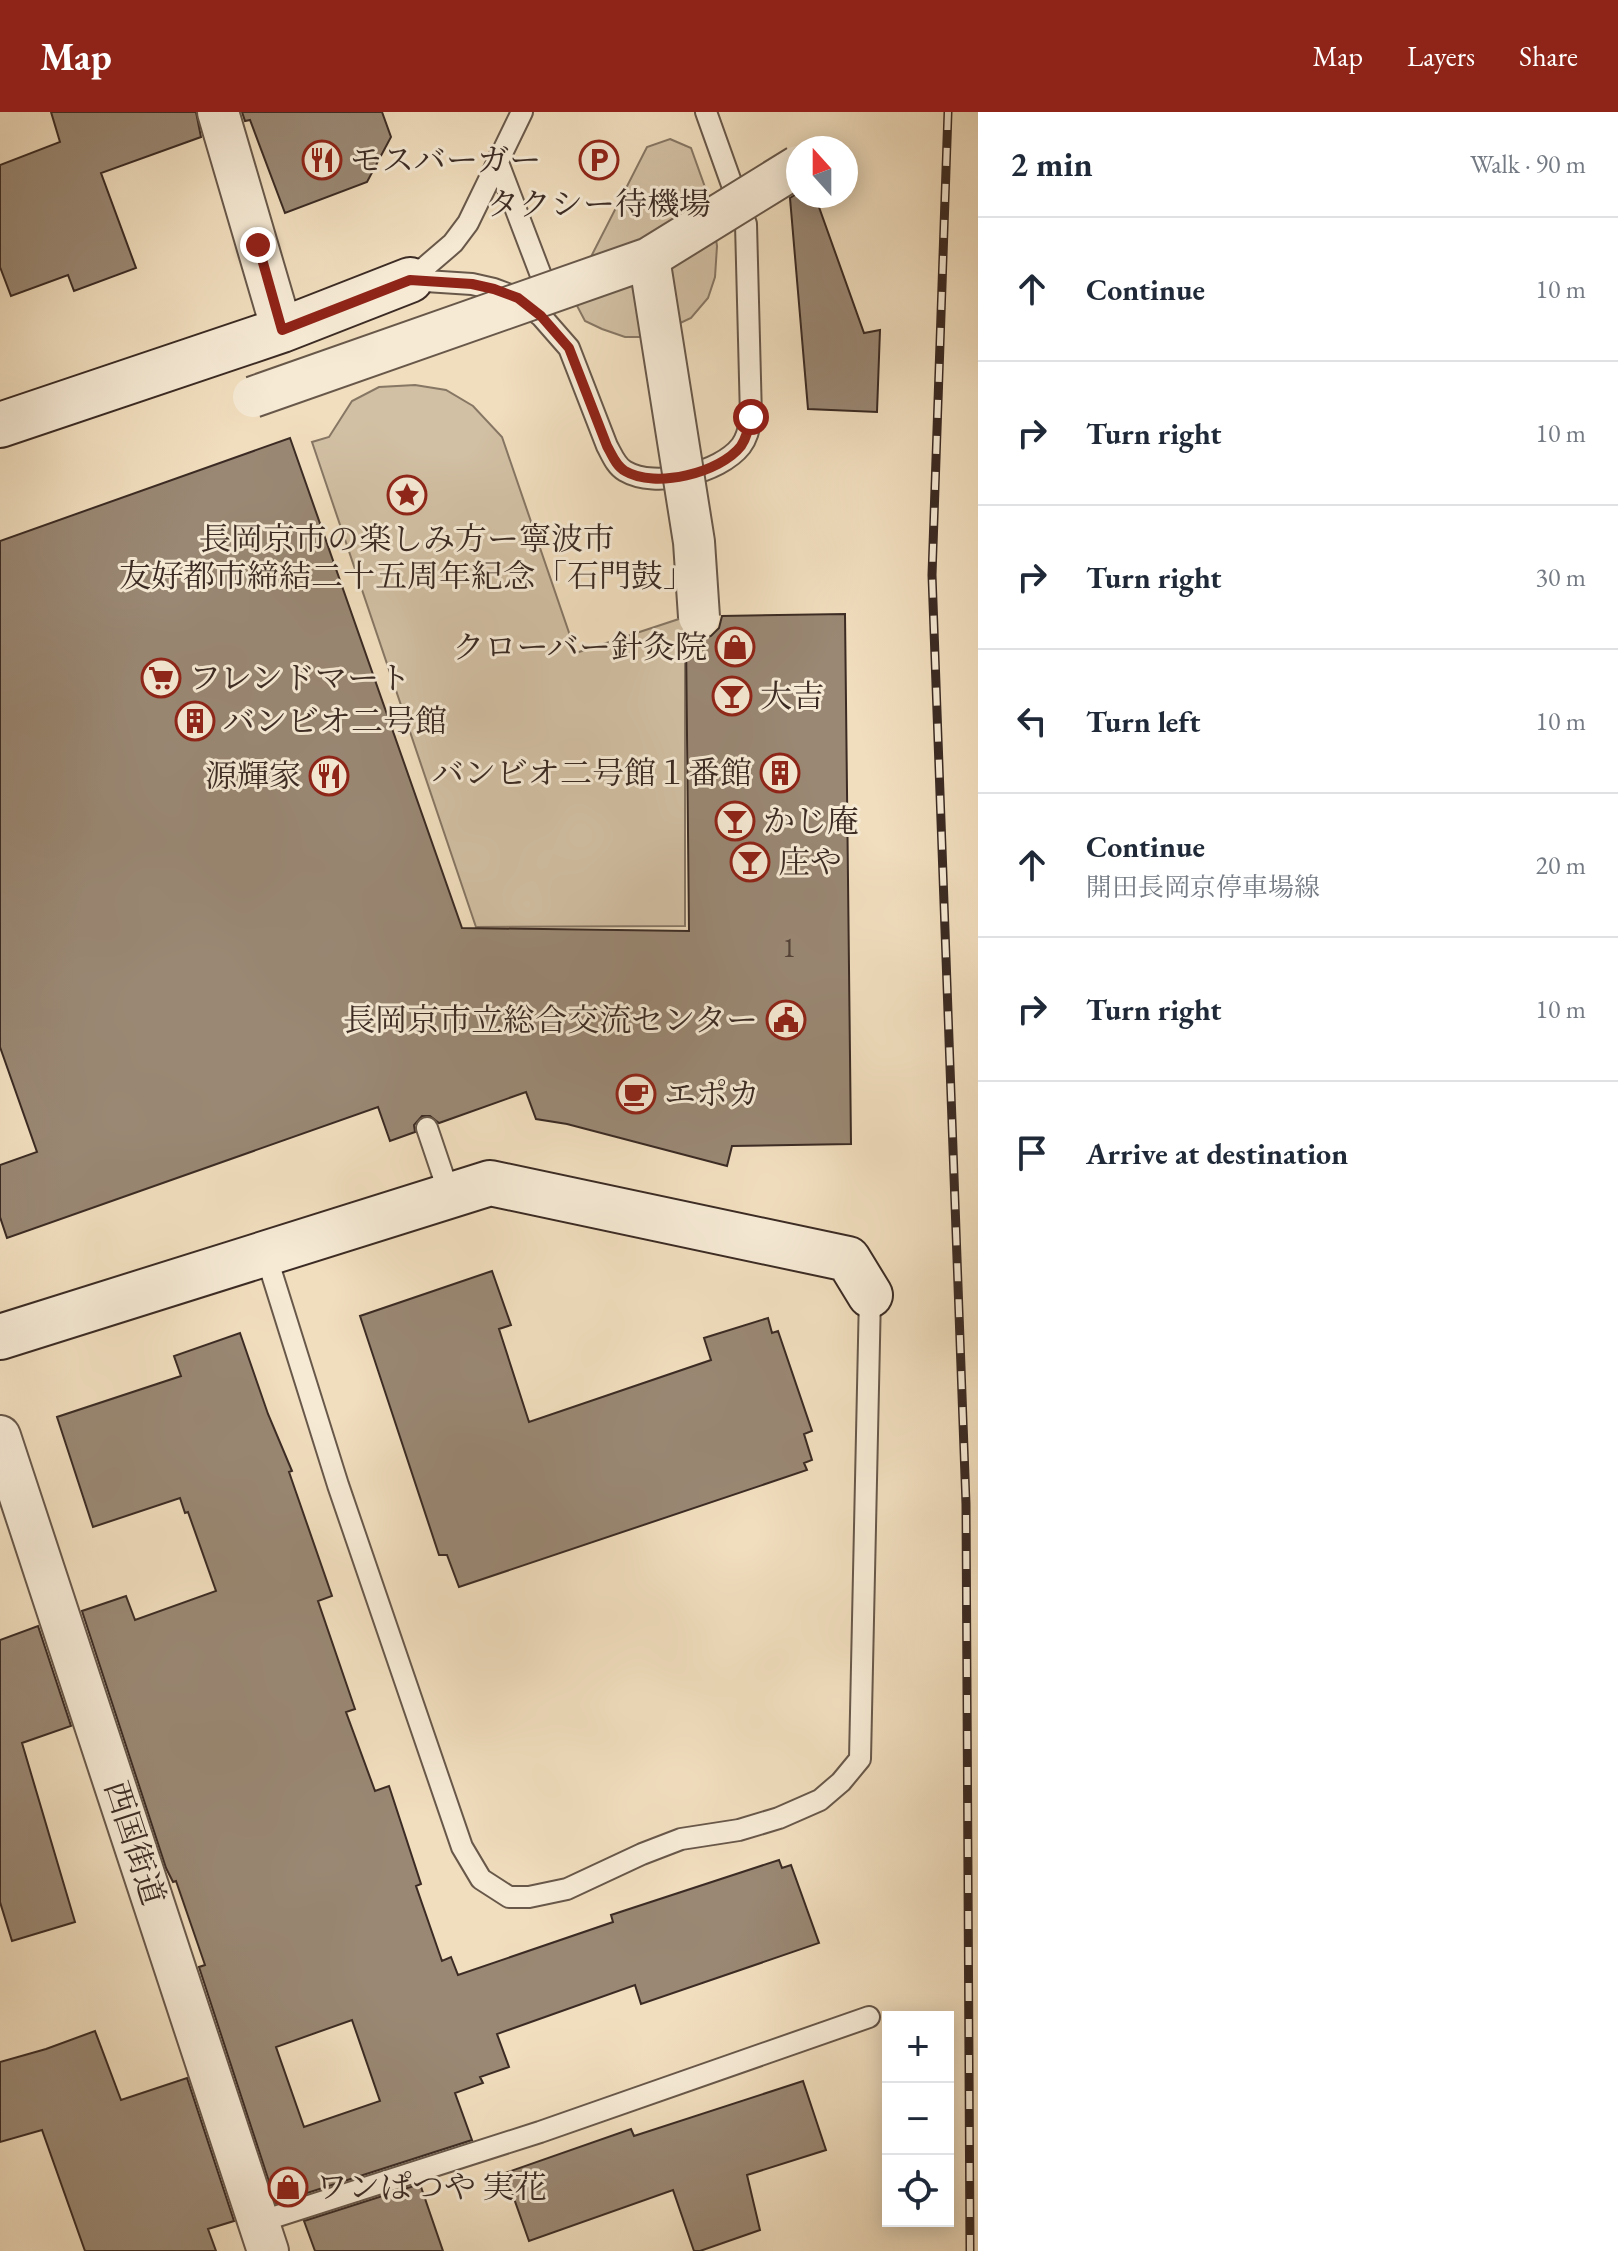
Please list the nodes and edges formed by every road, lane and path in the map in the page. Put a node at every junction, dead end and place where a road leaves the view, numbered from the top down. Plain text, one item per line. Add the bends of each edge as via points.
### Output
1 (218, 112) edge
2 (522, 112) edge
3 (706, 112) edge
4 (497, 160) junction
5 (786, 173) edge
6 (649, 258) junction
7 (410, 280) junction
8 (282, 330) junction
9 (569, 348) junction
10 (253, 397) dead end
11 (0, 425) edge
12 (699, 617) dead end
13 (427, 1128) dead end
14 (450, 1196) junction
15 (265, 1252) junction
16 (870, 1295) joint
17 (0, 1337) edge
18 (0, 1436) edge
19 (869, 2017) dead end
20 (263, 2236) edge

1 - 8 street
2 - 4 lane
3 - 9 lane via 746,224 748,434 729,457 678,478 660,480 624,471 607,446
4 - 7 lane via 468,223
4 - 9 lane
5 - 6 street, bridge
6 - 10 street, bridge
6 - 12 street, bridge via 694,542
7 - 8 street
7 - 9 lane via 472,284 518,298
8 - 11 street
13 - 14 lane
14 - 15 street
14 - 16 street via 490,1183 848,1259
15 - 16 lane via 462,1847 481,1879 509,1897 567,1889 681,1839 779,1818 820,1800 860,1759
15 - 17 street
18 - 20 street, 西国街道
19 - 20 lane

